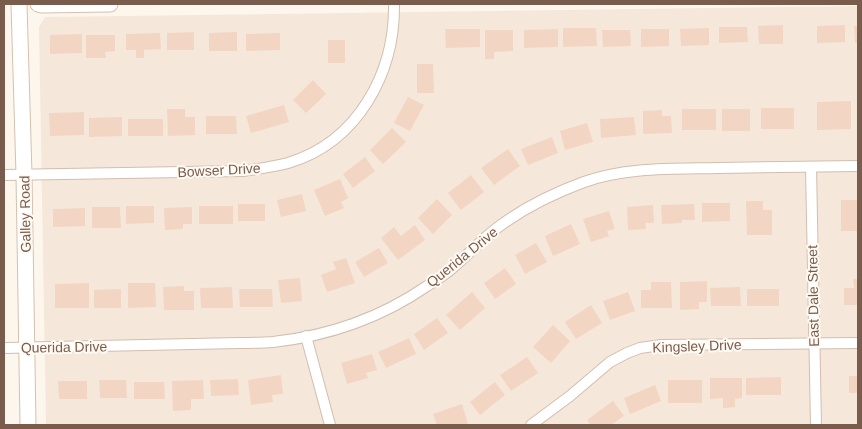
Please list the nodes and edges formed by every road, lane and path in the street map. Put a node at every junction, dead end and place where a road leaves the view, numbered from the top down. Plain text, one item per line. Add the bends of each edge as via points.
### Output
1 (19, 4) edge
2 (38, 4) edge
3 (110, 4) edge
4 (394, 4) edge
5 (858, 166) edge
6 (811, 167) junction
7 (24, 174) junction
8 (4, 175) edge
9 (306, 336) junction
10 (858, 343) edge
11 (814, 344) junction
12 (4, 348) edge
13 (26, 348) junction
14 (28, 425) edge
15 (330, 425) edge
16 (531, 425) edge
17 (816, 425) edge

1 - 7 main road, Galley Road
2 - 3 main road
4 - 7 street, Bowser Drive via 391,40 377,86 351,124 313,152 289,162 243,171
5 - 6 street, Querida Drive
6 - 9 street, Querida Drive via 656,169 584,182 527,208 498,227 448,271 393,307 340,328
6 - 11 street, East Dale Street
7 - 8 street, Bowser Drive
7 - 13 main road, Galley Road
9 - 13 street, Querida Drive via 239,344
9 - 15 street
10 - 11 street, Kingsley Drive
11 - 16 street, Kingsley Drive via 661,345 640,348 610,362
11 - 17 street, East Dale Street
12 - 13 street, Querida Drive
13 - 14 main road, Galley Road

